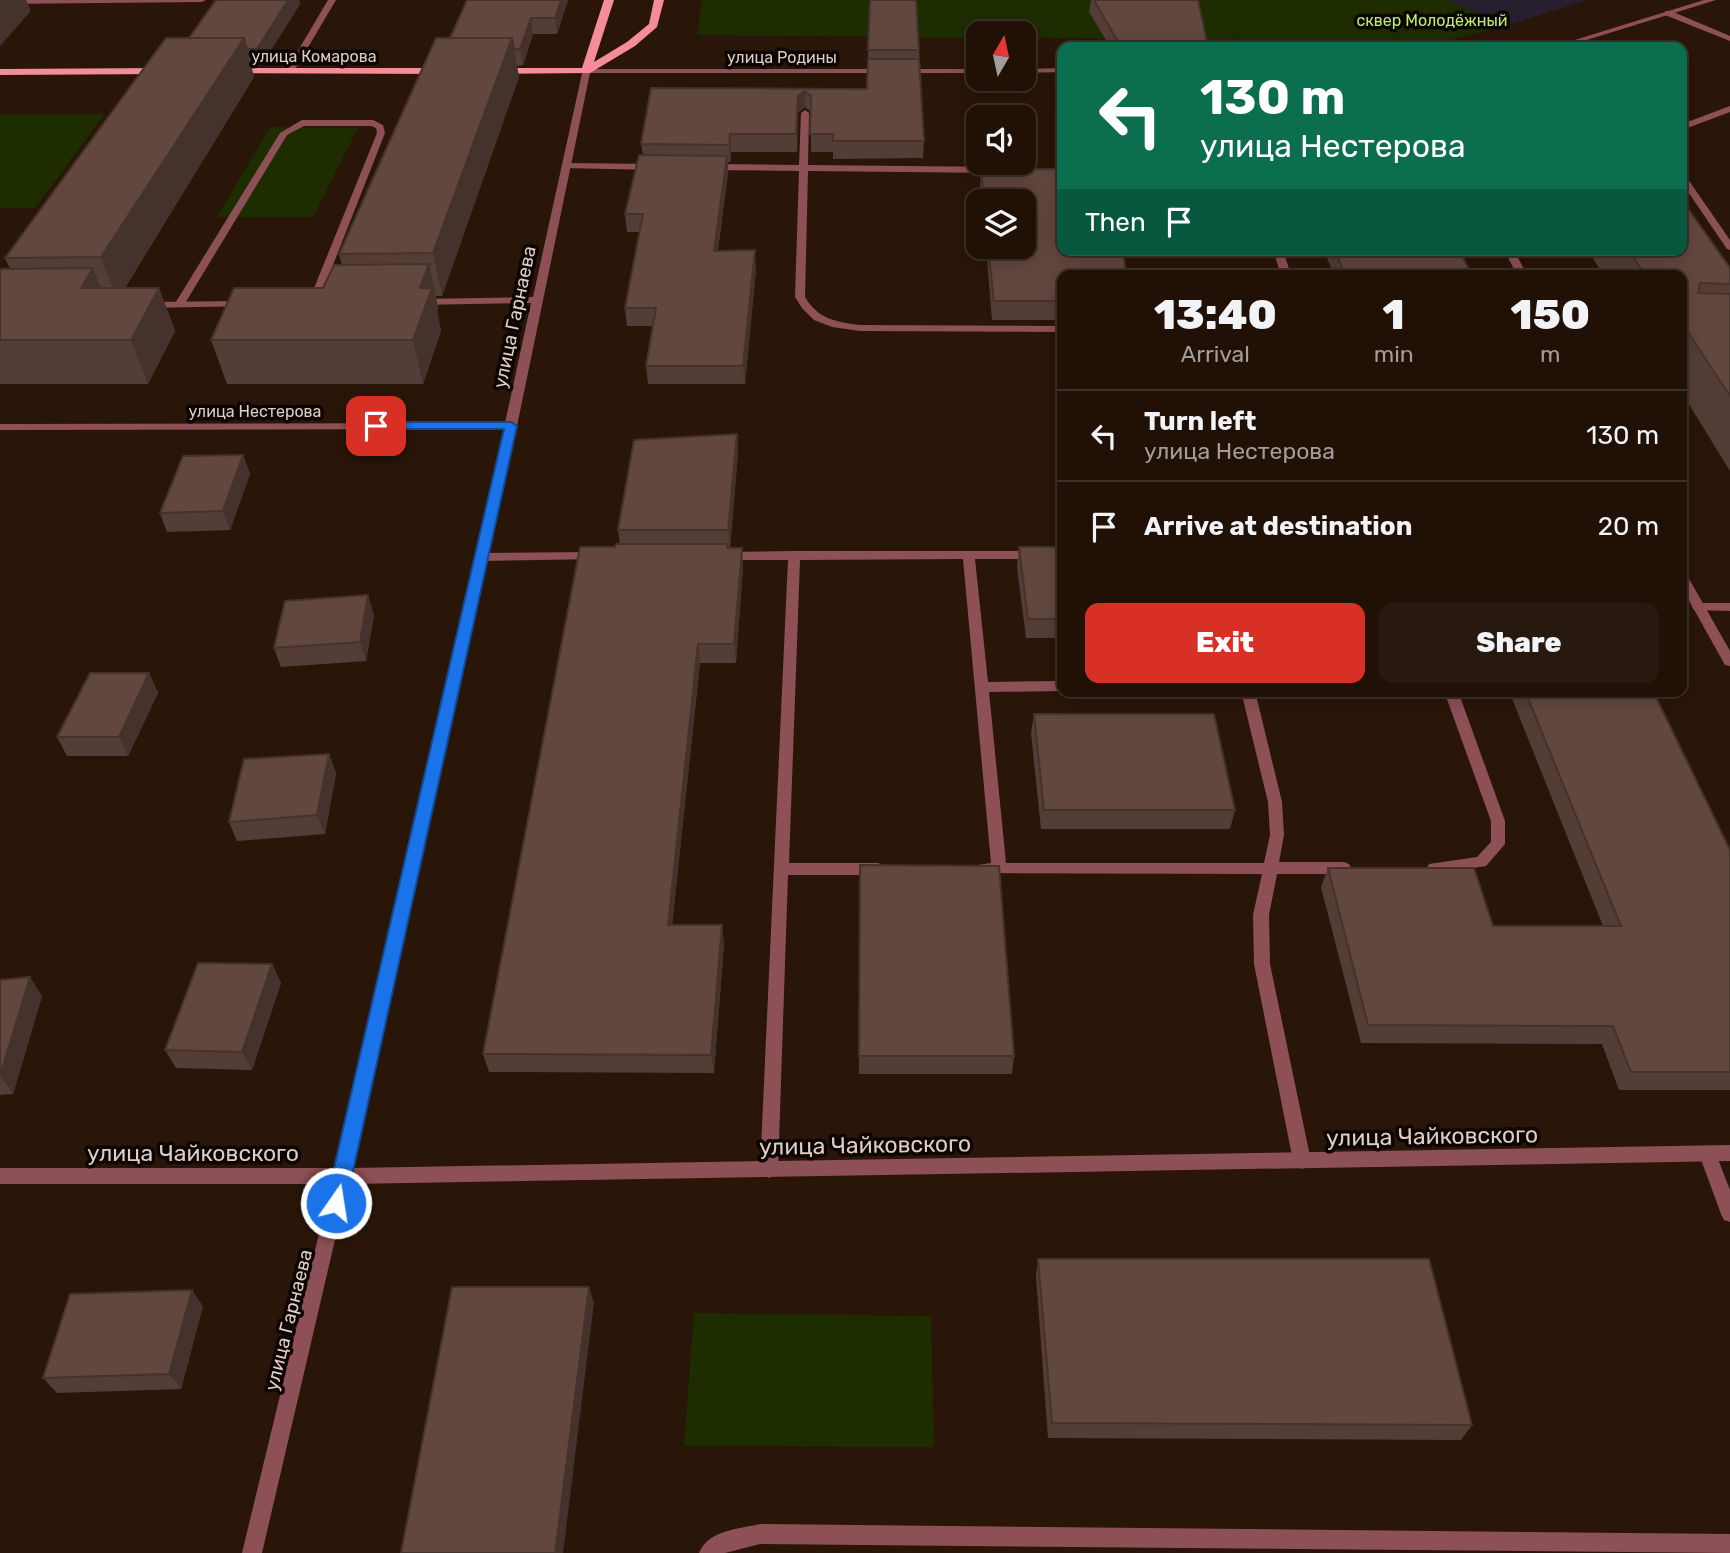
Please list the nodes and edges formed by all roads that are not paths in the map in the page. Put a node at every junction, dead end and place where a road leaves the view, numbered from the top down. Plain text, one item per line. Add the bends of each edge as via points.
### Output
1 (202, 0) edge
2 (332, 0) edge
3 (609, 0) edge
4 (659, 0) edge
5 (1712, 0) edge
6 (0, 2) edge
7 (1668, 13) junction
8 (1730, 39) edge
9 (1572, 42) edge
10 (179, 71) edge
11 (221, 71) edge
12 (290, 71) junction
13 (452, 71) edge
14 (478, 71) edge
15 (586, 71) junction
16 (966, 71) edge
17 (1036, 71) edge
18 (1057, 71) edge
19 (0, 72) edge
20 (1730, 109) edge
21 (805, 113) edge
22 (1687, 125) edge
23 (566, 166) junction
24 (664, 167) edge
25 (706, 167) edge
26 (804, 168) junction
27 (966, 170) edge
28 (1687, 184) edge
29 (1730, 247) edge
30 (538, 300) junction
31 (405, 302) edge
32 (300, 303) edge
33 (313, 303) junction
34 (326, 303) edge
35 (260, 304) edge
36 (138, 305) edge
37 (179, 305) junction
38 (1057, 329) edge
39 (511, 426) junction
40 (0, 427) edge
41 (794, 555) junction
42 (969, 555) junction
43 (1057, 555) edge
44 (604, 556) edge
45 (713, 556) edge
46 (481, 557) junction
47 (1687, 586) edge
48 (1698, 607) junction
49 (1730, 607) edge
50 (1730, 662) edge
51 (1057, 686) edge
52 (982, 687) junction
53 (1249, 697) edge
54 (1453, 697) edge
55 (1271, 868) junction
56 (1354, 868) edge
57 (1424, 868) edge
58 (782, 869) junction
59 (891, 869) edge
60 (972, 869) edge
61 (999, 869) junction
62 (1730, 1153) edge
63 (1708, 1154) junction
64 (1302, 1161) junction
65 (769, 1170) junction
66 (0, 1176) edge
67 (343, 1176) junction
68 (1730, 1214) edge
69 (1730, 1544) edge
70 (252, 1553) edge
71 (709, 1553) edge

1 - 6 street
2 - 12 street
3 - 15 main road, улица Гарнаева
4 - 15 main road via 654,24
5 - 7 street
7 - 8 street
7 - 9 street
10 - 19 main road
11 - 12 main road, улица Комарова
12 - 13 main road, улица Комарова
14 - 15 main road
15 - 16 street, улица Родины
15 - 23 street, улица Гарнаева
17 - 18 street
20 - 22 street
21 - 26 street
23 - 24 street
23 - 30 street, улица Гарнаева
25 - 26 street
26 - 27 street
26 - 38 street via 800,296 808,312 830,324 860,328
28 - 29 street
30 - 31 street
30 - 39 street, улица Гарнаева
32 - 33 street
33 - 34 street
33 - 37 street via 381,133 373,123 302,123 284,133
35 - 37 street
36 - 37 street
39 - 40 street, улица Нестерова
39 - 46 street, улица Гарнаева
41 - 42 street
41 - 45 street
41 - 58 street
42 - 43 street
42 - 52 street
44 - 46 street
46 - 67 street, улица Гарнаева
47 - 48 street
48 - 49 street
48 - 50 street
51 - 52 street
52 - 61 street
53 - 55 street via 1275,802 1278,835
54 - 57 street via 1498,821 1498,844 1481,862
55 - 56 street
55 - 61 street
55 - 64 street via 1261,915 1262,964
58 - 59 street
58 - 65 street
60 - 61 street
62 - 63 street, улица Чайковского
63 - 64 street, улица Чайковского
63 - 68 street
64 - 65 street, улица Чайковского
65 - 67 street, улица Чайковского
66 - 67 street, улица Чайковского
67 - 70 street, улица Гарнаева
69 - 71 street via 760,1534 717,1545

